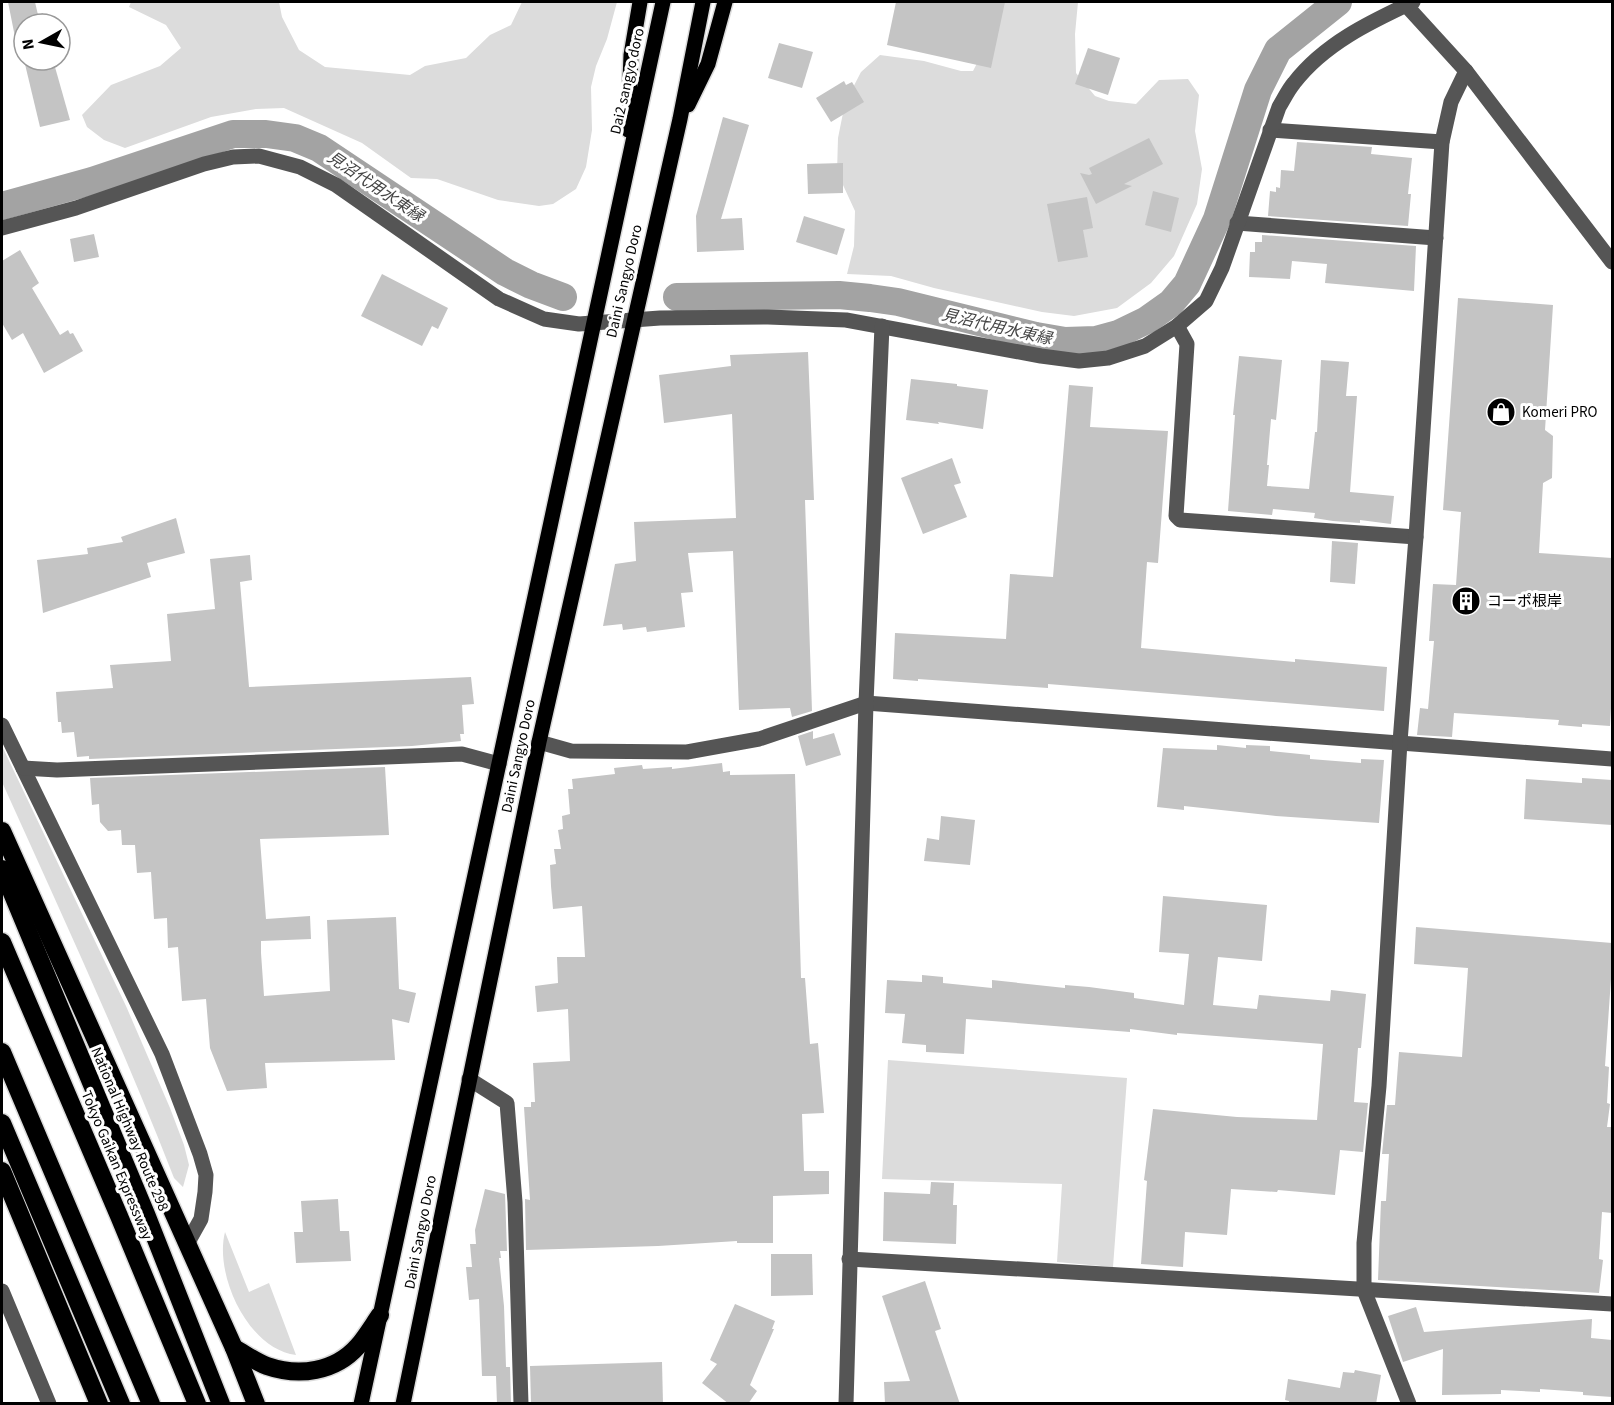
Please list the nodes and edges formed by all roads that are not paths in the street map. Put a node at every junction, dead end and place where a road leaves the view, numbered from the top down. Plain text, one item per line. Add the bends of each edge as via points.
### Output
1 (640, 2) edge
2 (663, 2) edge
3 (703, 2) edge
4 (725, 2) edge
5 (1408, 3) edge
6 (1466, 71) junction
7 (680, 118) junction
8 (1270, 130) junction
9 (1442, 142) junction
10 (626, 169) junction
11 (1237, 223) junction
12 (2, 228) edge
13 (1436, 238) junction
14 (1612, 262) edge
15 (634, 320) junction
16 (592, 323) junction
17 (882, 326) junction
18 (1177, 326) junction
19 (1416, 537) junction
20 (866, 703) junction
21 (2, 725) edge
22 (539, 742) junction
23 (1400, 742) junction
24 (1612, 759) edge
25 (499, 764) junction
26 (23, 768) junction
27 (2, 831) edge
28 (2, 869) edge
29 (2, 942) edge
30 (2, 1052) edge
31 (469, 1078) junction
32 (2, 1122) edge
33 (2, 1171) edge
34 (187, 1244) junction
35 (849, 1259) junction
36 (1364, 1290) junction
37 (2, 1291) edge
38 (1612, 1304) edge
39 (380, 1315) junction
40 (234, 1348) junction
41 (49, 1404) edge
42 (99, 1404) edge
43 (121, 1404) edge
44 (151, 1404) edge
45 (197, 1404) edge
46 (221, 1404) edge
47 (256, 1404) edge
48 (361, 1404) edge
49 (403, 1404) edge
50 (521, 1404) edge
51 (846, 1404) edge
52 (1409, 1404) edge

1 - 10 main road via 631,55
2 - 10 main road, Dai2 sangyo doro
3 - 7 main road
4 - 7 main road via 708,64
5 - 6 street
5 - 8 street via 1338,42 1313,64 1294,83
6 - 9 street via 1451,102
6 - 14 street
7 - 15 main road, Daini Sangyo Doro
8 - 9 street
8 - 11 street
9 - 13 street
10 - 16 main road, Daini Sangyo Doro
11 - 13 street
11 - 18 street via 1206,301
12 - 16 street via 76,208 204,164 259,156 300,167 336,185 499,299 544,318
13 - 19 street
15 - 16 street
15 - 17 street via 768,317 846,320
15 - 22 main road, Daini Sangyo Doro
16 - 25 main road, Daini Sangyo Doro
17 - 18 street via 1079,361 1108,358 1145,346
17 - 20 street
18 - 19 street via 1187,344 1176,516 1180,520
19 - 23 street
20 - 22 street via 759,739 687,752 571,751
20 - 23 street
20 - 35 street
21 - 26 street
22 - 31 main road, Daini Sangyo Doro
23 - 24 street
23 - 36 street via 1379,1086 1364,1243
25 - 26 street via 462,754 57,770
25 - 39 main road, Daini Sangyo Doro
26 - 34 street via 162,1054 200,1154 206,1175 205,1192 201,1219
27 - 34 highway
28 - 46 highway, National Highway Route 298
29 - 45 highway, Tokyo Gaikan Expressway
30 - 44 highway
31 - 49 main road, Daini Sangyo Doro
31 - 50 street via 507,1103 515,1202
32 - 43 highway
33 - 42 highway
34 - 40 highway
35 - 36 street
35 - 51 street
36 - 38 street
36 - 52 street
37 - 41 street
39 - 40 highway via 358,1347 342,1360 319,1370 294,1372 266,1365
39 - 48 main road, Daini Sangyo Doro
40 - 47 highway

